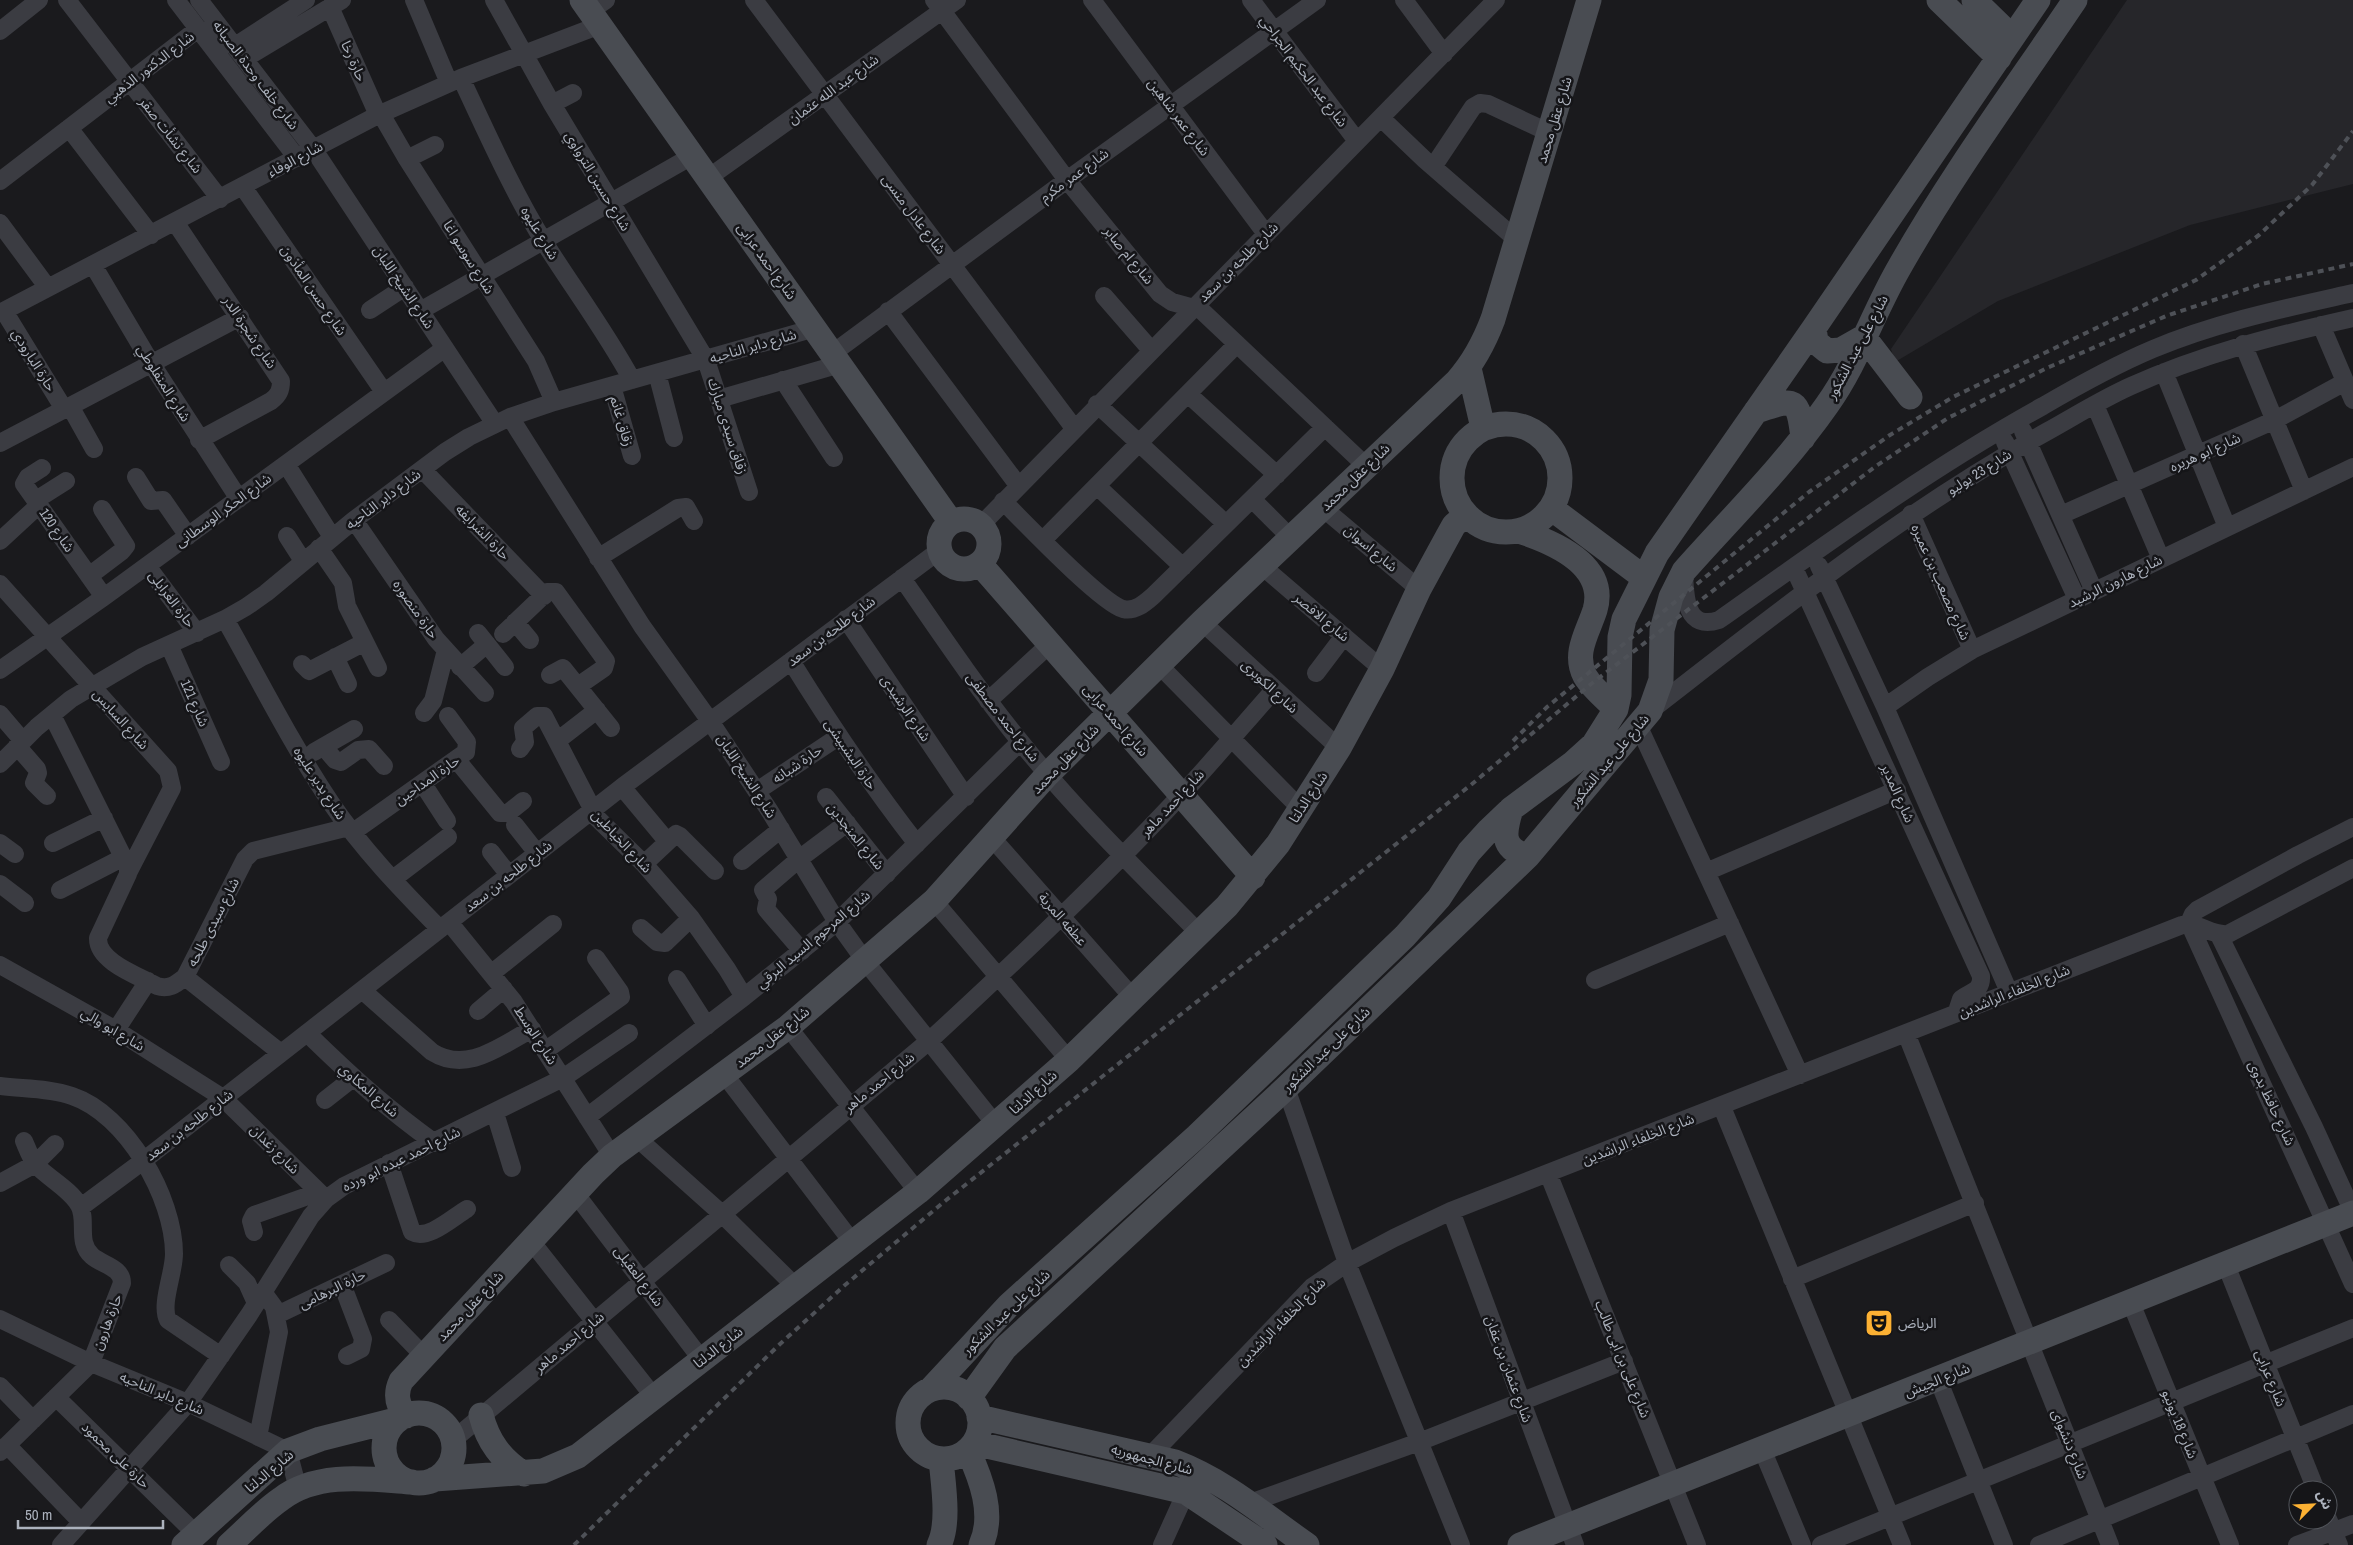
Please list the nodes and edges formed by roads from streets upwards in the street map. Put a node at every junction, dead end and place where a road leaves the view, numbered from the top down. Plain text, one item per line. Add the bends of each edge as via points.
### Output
1 (39, 0) edge
2 (67, 0) edge
3 (176, 0) edge
4 (199, 0) edge
5 (306, 0) edge
6 (414, 0) edge
7 (494, 0) edge
8 (754, 0) edge
9 (957, 0) edge
10 (1092, 0) edge
11 (1251, 0) edge
12 (1318, 0) edge
13 (1404, 0) edge
14 (1496, 0) edge
15 (1589, 0) edge
16 (1939, 0) edge
17 (1974, 0) edge
18 (2038, 0) edge
19 (2074, 0) edge
20 (336, 4) edge
21 (938, 5) edge
22 (595, 9) edge
23 (198, 29) junction
24 (0, 31) edge
25 (1275, 32) junction
26 (2012, 37) junction
27 (239, 52) junction
28 (522, 53) junction
29 (1444, 54) junction
30 (1999, 58) junction
31 (455, 81) junction
32 (130, 82) junction
33 (573, 93) dead end
34 (825, 94) junction
35 (552, 104) junction
36 (1171, 106) junction
37 (380, 115) junction
38 (1381, 118) junction
39 (69, 128) junction
40 (1550, 133) junction
41 (1358, 141) junction
42 (435, 145) dead end
43 (314, 150) junction
44 (692, 156) junction
45 (297, 158) junction
46 (407, 159) junction
47 (1433, 167) junction
48 (708, 178) junction
49 (1068, 180) junction
50 (0, 181) edge
51 (243, 187) junction
52 (220, 199) junction
53 (611, 202) junction
54 (175, 222) junction
55 (0, 223) edge
56 (1266, 234) junction
57 (151, 235) junction
58 (1517, 240) junction
59 (544, 242) junction
60 (952, 264) junction
61 (93, 265) junction
62 (481, 277) junction
63 (405, 287) junction
64 (48, 288) junction
65 (2353, 293) edge
66 (1104, 296) dead end
67 (1193, 308) junction
68 (370, 310) dead end
69 (420, 311) junction
70 (888, 311) junction
71 (2, 312) edge
72 (240, 317) junction
73 (2353, 318) edge
74 (2321, 325) junction
75 (815, 328) junction
76 (1814, 328) junction
77 (1864, 337) junction
78 (1237, 344) junction
79 (2243, 344) junction
80 (445, 348) junction
81 (1151, 350) junction
82 (836, 358) junction
83 (706, 360) junction
84 (151, 363) junction
85 (1469, 368) junction
86 (2164, 372) junction
87 (657, 373) junction
88 (632, 380) junction
89 (783, 380) junction
90 (2345, 382) junction
91 (612, 386) junction
92 (384, 392) junction
93 (1188, 394) junction
94 (1910, 397) dead end
95 (719, 399) junction
96 (2353, 400) edge
97 (554, 402) junction
98 (1097, 404) junction
99 (2095, 405) junction
100 (67, 408) junction
101 (1756, 411) junction
102 (2018, 419) junction
103 (503, 420) junction
104 (2275, 420) junction
105 (1326, 427) junction
106 (1074, 428) junction
107 (1483, 428) junction
108 (2000, 430) junction
109 (674, 438) dead end
110 (1803, 438) junction
111 (199, 440) junction
112 (2028, 442) junction
113 (0, 443) edge
114 (1139, 443) junction
115 (94, 449) dead end
116 (2010, 452) junction
117 (632, 456) dead end
118 (2198, 456) junction
119 (834, 458) dead end
120 (286, 464) junction
121 (1366, 466) junction
122 (2353, 467) edge
123 (42, 468) dead end
124 (422, 469) junction
125 (1277, 475) junction
126 (136, 477) dead end
127 (66, 481) dead end
128 (1018, 485) junction
129 (2130, 485) junction
130 (1097, 486) junction
131 (2304, 491) junction
132 (749, 492) dead end
133 (239, 499) junction
134 (1252, 499) junction
135 (1003, 501) junction
136 (38, 503) junction
137 (1323, 508) junction
138 (1551, 508) junction
139 (102, 509) dead end
140 (1911, 514) junction
141 (1466, 515) junction
142 (2061, 515) junction
143 (354, 520) junction
144 (694, 520) dead end
145 (951, 522) junction
146 (1226, 524) junction
147 (980, 525) junction
148 (2227, 527) junction
149 (1519, 531) junction
150 (188, 536) junction
151 (287, 536) dead end
152 (1292, 539) junction
153 (1043, 540) junction
154 (0, 541) edge
155 (326, 543) junction
156 (940, 550) junction
157 (1814, 553) junction
158 (598, 558) junction
159 (2161, 559) junction
160 (303, 561) junction
161 (980, 564) junction
162 (147, 566) junction
163 (1262, 566) junction
164 (1183, 567) junction
165 (1794, 568) junction
166 (1684, 571) junction
167 (90, 576) junction
168 (1824, 576) junction
169 (1643, 577) junction
170 (902, 578) junction
171 (0, 584) edge
172 (1419, 589) junction
173 (1805, 591) junction
174 (2094, 591) junction
175 (544, 596) junction
176 (104, 597) junction
177 (2077, 599) junction
178 (225, 619) junction
179 (846, 619) junction
180 (1202, 622) junction
181 (197, 633) junction
182 (49, 636) junction
183 (1344, 636) junction
184 (530, 640) dead end
185 (365, 642) junction
186 (169, 644) junction
187 (1050, 644) junction
188 (446, 650) junction
189 (1972, 650) junction
190 (335, 657) junction
191 (791, 661) junction
192 (302, 664) dead end
193 (1159, 665) junction
194 (505, 667) dead end
195 (378, 668) dead end
196 (460, 668) junction
197 (1382, 669) junction
198 (0, 670) edge
199 (1316, 673) dead end
200 (550, 675) dead end
201 (348, 684) dead end
202 (92, 686) junction
203 (578, 686) junction
204 (1274, 690) junction
205 (485, 693) dead end
206 (988, 701) junction
207 (1885, 707) junction
208 (597, 710) junction
209 (1616, 710) junction
210 (424, 713) dead end
211 (1110, 713) junction
212 (0, 714) edge
213 (52, 714) junction
214 (448, 716) dead end
215 (1644, 718) junction
216 (710, 721) junction
217 (611, 728) dead end
218 (354, 729) dead end
219 (838, 737) junction
220 (1230, 738) junction
221 (558, 741) junction
222 (1020, 742) junction
223 (20, 743) junction
224 (324, 746) junction
225 (1339, 748) junction
226 (520, 749) dead end
227 (303, 758) junction
228 (456, 758) junction
229 (222, 762) dead end
230 (0, 764) edge
231 (384, 766) dead end
232 (1048, 774) junction
233 (422, 784) junction
234 (622, 787) junction
235 (1897, 790) junction
236 (757, 791) junction
237 (1181, 795) junction
238 (47, 796) dead end
239 (826, 797) dead end
240 (966, 797) junction
241 (523, 801) dead end
242 (1300, 809) junction
243 (1511, 809) junction
244 (592, 811) junction
245 (104, 818) junction
246 (846, 823) junction
247 (515, 825) dead end
248 (2353, 827) edge
249 (351, 829) junction
250 (781, 830) junction
251 (992, 838) junction
252 (667, 841) junction
253 (53, 843) dead end
254 (0, 844) edge
255 (917, 844) junction
256 (491, 852) dead end
257 (15, 854) dead end
258 (537, 854) junction
259 (1122, 855) junction
260 (1528, 856) junction
261 (799, 859) junction
262 (742, 861) dead end
263 (126, 864) junction
264 (644, 864) junction
265 (2353, 868) edge
266 (715, 871) dead end
267 (1706, 872) junction
268 (887, 874) junction
269 (509, 875) junction
270 (1253, 877) junction
271 (393, 879) junction
272 (0, 884) edge
273 (1447, 884) junction
274 (60, 890) dead end
275 (1491, 890) junction
276 (934, 901) junction
277 (25, 903) dead end
278 (1060, 916) junction
279 (690, 918) junction
280 (836, 922) junction
281 (1730, 923) junction
282 (2189, 923) junction
283 (553, 924) dead end
284 (445, 925) junction
285 (641, 928) dead end
286 (1200, 934) junction
287 (2219, 935) junction
288 (802, 951) junction
289 (596, 958) dead end
290 (864, 962) junction
291 (0, 965) edge
292 (492, 973) junction
293 (185, 977) junction
294 (999, 977) junction
295 (677, 979) dead end
296 (1595, 980) dead end
297 (148, 981) junction
298 (504, 989) junction
299 (362, 990) junction
300 (2009, 992) junction
301 (744, 997) junction
302 (1134, 999) junction
303 (478, 1011) dead end
304 (1960, 1012) junction
305 (707, 1026) junction
306 (788, 1027) junction
307 (532, 1029) junction
308 (116, 1030) junction
309 (307, 1033) junction
310 (630, 1033) dead end
311 (1906, 1033) junction
312 (929, 1041) junction
313 (546, 1050) junction
314 (281, 1053) junction
315 (1069, 1060) junction
316 (724, 1074) junction
317 (1800, 1075) junction
318 (563, 1078) junction
319 (363, 1081) junction
320 (0, 1086) edge
321 (1286, 1088) junction
322 (223, 1098) junction
323 (325, 1100) dead end
324 (850, 1106) junction
325 (1722, 1107) junction
326 (495, 1113) junction
327 (588, 1117) junction
328 (996, 1125) junction
329 (638, 1138) junction
330 (24, 1141) dead end
331 (435, 1143) junction
332 (55, 1144) dead end
333 (612, 1156) junction
334 (788, 1159) junction
335 (143, 1161) junction
336 (35, 1164) junction
337 (389, 1164) junction
338 (512, 1168) dead end
339 (1548, 1173) junction
340 (0, 1183) edge
341 (918, 1192) junction
342 (575, 1193) junction
343 (322, 1196) junction
344 (1974, 1203) junction
345 (80, 1207) junction
346 (467, 1209) dead end
347 (1451, 1211) junction
348 (2353, 1212) edge
349 (722, 1214) junction
350 (2327, 1224) junction
351 (254, 1232) dead end
352 (530, 1241) junction
353 (852, 1243) junction
354 (386, 1263) dead end
355 (1347, 1263) junction
356 (229, 1265) dead end
357 (2226, 1265) junction
358 (1792, 1279) junction
359 (643, 1282) junction
360 (342, 1284) junction
361 (2353, 1284) edge
362 (796, 1287) junction
363 (260, 1298) junction
364 (2131, 1303) junction
365 (277, 1315) junction
366 (0, 1320) edge
367 (389, 1320) dead end
368 (594, 1321) junction
369 (2353, 1328) edge
370 (2030, 1342) junction
371 (221, 1356) junction
372 (347, 1356) dead end
373 (424, 1356) junction
374 (702, 1360) junction
375 (1624, 1361) junction
376 (91, 1363) junction
377 (2266, 1364) junction
378 (1938, 1379) junction
379 (0, 1386) edge
380 (931, 1389) junction
381 (56, 1397) junction
382 (654, 1397) junction
383 (1521, 1402) junction
384 (2171, 1402) junction
385 (188, 1403) junction
386 (974, 1408) junction
387 (1850, 1414) junction
388 (2353, 1414) edge
389 (481, 1415) junction
390 (402, 1418) junction
391 (33, 1420) junction
392 (258, 1437) junction
393 (2295, 1437) junction
394 (453, 1440) junction
395 (1419, 1442) junction
396 (2070, 1444) junction
397 (971, 1446) junction
398 (4, 1448) edge
399 (1762, 1449) junction
400 (288, 1451) junction
401 (1150, 1456) junction
402 (941, 1459) junction
403 (130, 1468) junction
404 (524, 1474) junction
405 (2201, 1476) junction
406 (2312, 1480) edge
407 (423, 1481) junction
408 (1979, 1481) junction
409 (1673, 1484) junction
410 (298, 1488) junction
411 (1186, 1492) junction
412 (1250, 1503) junction
413 (1890, 1517) junction
414 (2100, 1519) junction
415 (81, 1522) junction
416 (2353, 1524) edge
417 (2333, 1532) edge
418 (1571, 1536) edge
419 (190, 1539) edge
420 (61, 1545) edge
421 (229, 1545) edge
422 (939, 1545) edge
423 (981, 1545) edge
424 (1162, 1545) edge
425 (1265, 1545) edge
426 (1307, 1545) edge
427 (1460, 1545) edge
428 (1520, 1545) edge
429 (1697, 1545) edge
430 (1802, 1545) edge
431 (1821, 1545) edge
432 (1902, 1545) edge
433 (2004, 1545) edge
434 (2039, 1545) edge
435 (2110, 1545) edge
436 (2230, 1545) edge
437 (2298, 1545) edge

1 - 24 street
2 - 32 street, شارع نشأت صقر
3 - 23 street, شارع خلف وحدة الصيانه
4 - 27 street, شارع خلف وحدة الصيانه
5 - 27 street
6 - 31 street, شارع عليوه
7 - 28 street, شارع حسين الترواوي
8 - 34 street, شارع عادل منسى
9 - 21 street, شارع عبد الله عثمان
10 - 36 street, شارع عمر شاهين
11 - 25 street, شارع عبد الحكيم الجراحي
12 - 25 street, شارع عمر مكرم
13 - 29 street
14 - 29 street, شارع طلحه بن سعد
15 - 40 street, شارع عقل محمد
16 - 30 street
17 - 26 street
18 - 26 street, شارع على عبد الشكور
19 - 77 street, شارع على عبد الشكور via 1934,210 1898,269
20 - 27 street
20 - 37 street, حارة رخا
21 - 34 street, شارع عبد الله عثمان
21 - 49 street, شارع ام صابر
22 - 28 street, شارع الوفاء
22 - 44 street, شارع احمد عرابى
23 - 27 street, شارع الدكتور الذهبي
23 - 32 street, شارع الدكتور الذهبي
23 - 45 street, شارع خلف وحدة الصيانه
25 - 36 street, شارع عمر مكرم
25 - 41 street, شارع عبد الحكيم الجراحي
26 - 30 street, شارع على عبد الشكور
27 - 43 street, شارع خلف وحدة الصيانه
28 - 31 street, شارع الوفاء
28 - 35 street, شارع حسين الترواوي
29 - 38 street, شارع طلحه بن سعد
30 - 76 street, شارع على عبد الشكور
31 - 37 street, شارع الوفاء
31 - 59 street, شارع عليوه
32 - 39 street, شارع الدكتور الذهبي
32 - 52 street, شارع نشأت صقر
33 - 35 street
34 - 48 street, شارع عبد الله عثمان
34 - 60 street, شارع عادل منسى
35 - 53 street, شارع حسين الترواوي
36 - 49 street, شارع عمر مكرم
36 - 56 street, شارع عمر شاهين
37 - 43 street, شارع الوفاء
37 - 46 street, شارع سوسو اغا
38 - 41 street, شارع طلحه بن سعد
38 - 47 street
39 - 50 street, شارع الدكتور الذهبي
39 - 57 street
40 - 47 street via 1480,103 1473,107
40 - 58 street, شارع عقل محمد
41 - 56 street, شارع طلحه بن سعد
42 - 46 street
43 - 45 street, شارع الوفاء
43 - 63 street, شارع الشيخ اللبان
44 - 48 street, شارع احمد عرابى
44 - 53 street
45 - 51 street, شارع الوفاء
46 - 62 street, شارع سوسو اغا
47 - 58 street
48 - 75 street, شارع احمد عرابى
49 - 60 street, شارع عمر مكرم
49 - 67 street, شارع ام صابر via 1160,294 1172,302
51 - 52 street, شارع الوفاء
51 - 92 street, شارع حسن المأذون
52 - 54 street, شارع الوفاء
53 - 59 street
53 - 83 street, شارع حسين الترواوي
54 - 57 street, شارع الوفاء
54 - 72 street, شارع شجرة الدر
55 - 64 street
56 - 67 street, شارع طلحه بن سعد
57 - 61 street, شارع الوفاء
58 - 85 street, شارع عقل محمد via 1487,336
59 - 62 street
59 - 88 street, شارع عليوه via 610,340
60 - 70 street, شارع عمر مكرم
60 - 106 street, شارع عادل منسى
61 - 64 street, شارع الوفاء
61 - 84 street, شارع المنفلوطي
62 - 69 street
62 - 97 street, شارع سوسو اغا via 536,361
63 - 68 street
63 - 69 street, شارع الشيخ اللبان
64 - 71 street, شارع الوفاء
65 - 102 street, شارع 23 يوليو via 2237,321 2155,348 2096,375
66 - 81 street
67 - 78 street, شارع ام صابر via 1201,310
67 - 81 street, شارع طلحه بن سعد
69 - 80 street, شارع الشيخ اللبان
70 - 82 street, شارع عمر مكرم
70 - 128 street
71 - 100 street, حارة البارودي
72 - 84 street
72 - 111 street, شارع شجرة الدر via 277,373 281,389 271,401
73 - 74 street, شارع 23 يوليو
74 - 79 street, شارع 23 يوليو
74 - 90 street
75 - 82 street, شارع احمد عرابى
75 - 83 street, شارع داير الناحيه
76 - 77 street via 1816,342 1827,351 1841,350
76 - 101 street, شارع على عبد الشكور
77 - 94 street
77 - 110 street, شارع على عبد الشكور via 1846,374
78 - 93 street
78 - 105 street, شارع ام صابر
79 - 86 street, شارع 23 يوليو
79 - 104 street
80 - 92 street, شارع الحكر الوسطانى
80 - 103 street, شارع الشيخ اللبان
81 - 98 street, شارع طلحه بن سعد
82 - 89 street
82 - 145 street, شارع احمد عرابى
83 - 87 street, شارع داير الناحيه
83 - 95 street, زقاق سيدى مبارك
84 - 100 street
84 - 111 street, شارع المنفلوطي
85 - 107 street
85 - 121 street, شارع عقل محمد
86 - 99 street, شارع 23 يوليو
86 - 118 street
87 - 88 street, شارع داير الناحيه
87 - 109 street
88 - 91 street, شارع داير الناحيه
89 - 95 street
89 - 119 street
90 - 96 street
90 - 104 street, شارع ابو هريره
91 - 97 street, شارع داير الناحيه
91 - 117 street, زقاق غانم
92 - 120 street, شارع الحكر الوسطانى
93 - 114 street
93 - 125 street
95 - 132 street, زقاق سيدى مبارك
97 - 103 street, شارع داير الناحيه
98 - 106 street, شارع طلحه بن سعد
98 - 114 street
99 - 112 street, شارع 23 يوليو
99 - 129 street
100 - 113 street
100 - 115 street, حارة البارودي
101 - 110 street via 1783,403 1793,404 1800,412
101 - 169 street, شارع على عبد الشكور
102 - 108 street, شارع 23 يوليو
102 - 112 street
103 - 124 street, شارع داير الناحيه via 445,452
103 - 158 street, شارع الشيخ اللبان
104 - 118 street, شارع ابو هريره
104 - 131 street
105 - 121 street, شارع ام صابر
105 - 125 street
106 - 128 street, شارع طلحه بن سعد
107 - 138 street via 1496,424 1523,426 1546,442 1554,453 1560,473 1558,495
107 - 141 street via 1460,447 1451,475 1457,504
108 - 116 street
108 - 157 street, شارع 23 يوليو via 1901,492
110 - 166 street, شارع على عبد الشكور
111 - 133 street, شارع المنفلوطي
112 - 116 street, شارع 23 يوليو
112 - 142 street
114 - 130 street
114 - 146 street
116 - 140 street, شارع 23 يوليو
116 - 177 street
118 - 129 street, شارع ابو هريره
118 - 148 street
120 - 133 street, شارع الحكر الوسطانى
120 - 155 street
121 - 137 street, شارع عقل محمد
122 - 131 street, شارع هارون الرشيد
123 - 136 street, شارع 120 via 24,481
124 - 143 street, شارع داير الناحيه
124 - 175 street, حارة الشرايفه
125 - 134 street
126 - 150 street via 151,501 163,500
127 - 136 street
128 - 135 street, شارع طلحه بن سعد
129 - 142 street, شارع ابو هريره
129 - 159 street
130 - 153 street
130 - 164 street
131 - 148 street, شارع هارون الرشيد
133 - 150 street, شارع الحكر الوسطانى
134 - 146 street
134 - 152 street
135 - 147 street, شارع طلحه بن سعد
135 - 153 street
136 - 154 street
136 - 167 street, شارع 120
137 - 152 street, شارع عقل محمد
137 - 172 street, شارع اسوان
138 - 149 street via 1532,526
138 - 169 street
139 - 167 street via 123,540 125,549
140 - 168 street, شارع 23 يوليو
140 - 189 street, شارع مصعب بن عميره
141 - 149 street via 1491,531
141 - 172 street, شارع الدلتا via 1454,525
142 - 174 street
143 - 155 street, شارع داير الناحيه
143 - 188 street, حارة منصوره
144 - 158 street via 682,506
145 - 147 street via 966,519
145 - 156 street via 941,534
146 - 164 street
147 - 161 street via 989,545
148 - 159 street, شارع هارون الرشيد
149 - 209 street via 1558,546 1586,568 1594,581 1595,610 1582,641 1582,664 1585,676
150 - 162 street, شارع الحكر الوسطانى
151 - 160 street
152 - 163 street, شارع عقل محمد
153 - 164 street via 1092,586 1123,609 1132,609 1146,602
155 - 160 street, شارع داير الناحيه
155 - 185 street via 343,583 347,606
156 - 161 street via 952,566 961,569
156 - 170 street, شارع طلحه بن سعد
157 - 165 street, شارع 23 يوليو
157 - 168 street, شارع المدير
158 - 216 street, شارع الشيخ اللبان
159 - 174 street, شارع هارون الرشيد
160 - 178 street, شارع داير الناحيه via 266,593
161 - 187 street, شارع احمد عرابى
162 - 176 street, شارع الحكر الوسطانى
162 - 181 street, حارة الغرابلى
163 - 180 street, شارع عقل محمد
163 - 183 street, شارع الاقصر
165 - 166 street, شارع 23 يوليو via 1710,623 1701,622 1688,608
165 - 173 street, شارع المدير
166 - 215 street, شارع على عبد الشكور via 1671,597 1662,630 1661,680
167 - 176 street, شارع 120
168 - 173 street, شارع 23 يوليو
168 - 207 street, شارع المدير
169 - 209 street, شارع على عبد الشكور via 1624,619 1620,637
170 - 179 street, شارع طلحه بن سعد
170 - 206 street, شارع احمد مصطفى
171 - 182 street, شارع السايس
172 - 197 street, شارع الدلتا
173 - 215 street, شارع 23 يوليو
173 - 235 street, شارع المدير
174 - 177 street, شارع هارون الرشيد
175 - 184 street via 509,628
175 - 203 street via 551,591 560,594 606,661 604,668
176 - 182 street, شارع الحكر الوسطانى
177 - 189 street, شارع هارون الرشيد
178 - 181 street, شارع داير الناحيه
178 - 227 street, شارع بدير عليوه
179 - 191 street, شارع طلحه بن سعد
179 - 240 street, شارع الرشيدى
180 - 193 street, شارع عقل محمد
180 - 204 street, شارع الكوبرى
181 - 186 street, شارع داير الناحيه
182 - 198 street, شارع الحكر الوسطانى
182 - 202 street, شارع السايس
183 - 197 street, شارع الاقصر
183 - 199 street
185 - 190 street
185 - 195 street
186 - 202 street, شارع داير الناحيه
186 - 229 street, شارع 121
187 - 206 street
187 - 211 street, شارع احمد عرابى
188 - 196 street, حارة منصوره
188 - 210 street via 433,701
189 - 207 street, شارع هارون الرشيد
190 - 192 street via 309,670
190 - 201 street
191 - 216 street, شارع طلحه بن سعد
191 - 219 street, حارة البشبيشى
193 - 211 street, شارع عقل محمد
193 - 220 street
194 - 196 street via 483,639
196 - 205 street, حارة منصوره
197 - 225 street, شارع الدلتا
200 - 203 street via 563,668
202 - 213 street, شارع داير الناحيه
202 - 263 street, شارع السايس via 165,766 172,782 172,788
203 - 208 street
204 - 220 street, شارع احمد ماهر
204 - 225 street, شارع الكوبرى
206 - 222 street, شارع احمد مصطفى
207 - 300 street, شارع المدير
208 - 217 street
208 - 221 street
209 - 243 street, شارع على عبد الشكور via 1594,744
211 - 232 street, شارع عقل محمد
211 - 237 street, شارع احمد عرابى
212 - 223 street
213 - 223 street, شارع داير الناحيه
213 - 245 street
214 - 228 street, حارة المداحين via 468,745 466,752
215 - 260 street, شارع على عبد الشكور
215 - 267 street
216 - 234 street, شارع طلحه بن سعد
216 - 236 street, شارع الشيخ اللبان
218 - 224 street
219 - 236 street, حارة شبانه
219 - 255 street, حارة البشبيشى
220 - 237 street, شارع احمد ماهر
220 - 242 street
221 - 226 street, شارع الخياطين via 544,716 540,715 523,728 525,742
221 - 244 street, شارع الخياطين
222 - 232 street, شارع احمد مصطفى
222 - 240 street, شارع المرحوم السيد البرقي
223 - 230 street, شارع داير الناحيه
223 - 238 street via 37,769 34,783
224 - 227 street
224 - 231 street via 335,760 341,762 358,750 369,749
225 - 242 street, شارع الدلتا
227 - 249 street, شارع بدير عليوه
228 - 233 street, حارة المداحين
228 - 241 street via 500,813 508,813
232 - 251 street, شارع عقل محمد
232 - 259 street, شارع احمد مصطفى
233 - 249 street, حارة المداحين
233 - 271 street via 448,829
234 - 244 street, شارع طلحه بن سعد
234 - 252 street
235 - 267 street
235 - 304 street, شارع المدير via 1980,976 1977,990 1961,1000
236 - 250 street, شارع الشيخ اللبان
237 - 259 street, شارع احمد ماهر
237 - 270 street, شارع احمد عرابى
239 - 246 street, شارع المنجدين
240 - 255 street, شارع المرحوم السيد البرقي
242 - 270 street, شارع الدلتا
243 - 260 street via 1504,831 1506,841 1519,854
243 - 273 street, شارع على عبد الشكور via 1469,852
244 - 258 street, شارع طلحه بن سعد
244 - 264 street, شارع الخياطين
245 - 253 street
245 - 263 street
246 - 261 street
246 - 268 street, شارع المنجدين
247 - 258 street
248 - 282 street, شارع الخلفاء الراشدين via 2197,910
249 - 271 street, شارع بدير عليوه
249 - 293 street, شارع سيدى طلحه via 261,848 248,855
250 - 261 street, شارع الشيخ اللبان
250 - 262 street
251 - 276 street, شارع عقل محمد
251 - 278 street, عطفه المرية
252 - 264 street
252 - 266 street via 673,836 680,836
254 - 257 street
255 - 268 street, شارع المرحوم السيد البرقي
256 - 269 street
258 - 269 street, شارع طلحه بن سعد
259 - 278 street, شارع احمد ماهر
259 - 286 street, شارع احمد مصطفى
260 - 275 street, شارع على عبد الشكور
261 - 280 street, شارع الشيخ اللبان
261 - 288 street via 763,892 768,899 766,909
263 - 274 street
263 - 297 street, شارع سيدى طلحه via 98,942 101,952 109,960
264 - 279 street, شارع الخياطين
265 - 287 street via 2236,930
267 - 281 street
268 - 280 street, شارع المرحوم السيد البرقي
269 - 284 street, شارع طلحه بن سعد
270 - 286 street, شارع الدلتا
271 - 284 street, شارع بدير عليوه
272 - 277 street
273 - 275 street via 1471,871 1480,870 1491,882
273 - 380 street, شارع على عبد الشكور via 1423,918 1405,936 1197,1136 1010,1305
275 - 321 street, شارع على عبد الشكور
276 - 290 street, شارع عقل محمد
276 - 294 street
278 - 294 street, شارع احمد ماهر
278 - 302 street, عطفه المرية
279 - 285 street via 665,943 657,942
279 - 301 street, شارع الخياطين via 728,969
280 - 288 street, شارع المرحوم السيد البرقي
280 - 290 street, شارع الشيخ اللبان
281 - 296 street
281 - 317 street
282 - 287 street
282 - 300 street, شارع الخلفاء الراشدين
282 - 350 street, شارع حافظ بدوى
283 - 292 street
284 - 292 street, شارع الوسط
284 - 299 street, شارع طلحه بن سعد
286 - 302 street, شارع الدلتا
287 - 348 street, شارع حافظ بدوى
288 - 301 street, شارع المرحوم السيد البرقي
289 - 313 street via 620,992 619,1000
290 - 306 street, شارع عقل محمد
290 - 312 street, شارع الشيخ اللبان
291 - 308 street, شارع ابو والي
292 - 298 street, شارع الوسط
293 - 297 street, شارع سيدى طلحه via 165,988
293 - 314 street
294 - 312 street, شارع احمد ماهر
294 - 315 street
295 - 305 street
297 - 308 street
298 - 303 street
298 - 307 street, شارع الوسط
299 - 307 street via 432,1052 454,1061 477,1058
299 - 309 street, شارع طلحه بن سعد
300 - 304 street, شارع الخلفاء الراشدين
301 - 305 street, شارع المرحوم السيد البرقي
302 - 315 street, شارع الدلتا
304 - 311 street, شارع الخلفاء الراشدين
305 - 327 street, شارع المرحوم السيد البرقي
306 - 316 street, شارع عقل محمد
306 - 324 street
307 - 313 street, شارع الوسط
308 - 322 street, شارع ابو والي
309 - 314 street, شارع طلحه بن سعد
309 - 319 street, شارع المكاوي
310 - 318 street, شارع احمد عبده ابو ورده
311 - 317 street, شارع الخلفاء الراشدين
311 - 344 street, شارع دنشواى
312 - 324 street, شارع احمد ماهر
312 - 328 street, شارع الشيخ اللبان
313 - 318 street, شارع الوسط
314 - 322 street, شارع طلحه بن سعد
315 - 328 street, شارع الدلتا
316 - 329 street, شارع عقل محمد
316 - 334 street
317 - 325 street, شارع الخلفاء الراشدين
318 - 326 street, شارع احمد عبده ابو ورده
318 - 327 street, شارع الوسط
319 - 323 street
319 - 331 street, شارع المكاوي
320 - 335 street via 59,1092 85,1101 107,1117
321 - 355 street
321 - 386 street, شارع على عبد الشكور via 1005,1348
322 - 335 street, شارع طلحه بن سعد
322 - 343 street, شارع زغدان
324 - 334 street, شارع احمد ماهر
324 - 341 street
325 - 339 street, شارع الخلفاء الراشدين
325 - 358 street
326 - 331 street, شارع احمد عبده ابو ورده
326 - 338 street
327 - 333 street, شارع الوسط
328 - 341 street, شارع الدلتا
329 - 333 street, شارع عقل محمد
329 - 349 street
330 - 336 street
331 - 337 street, شارع احمد عبده ابو ورده
332 - 336 street
333 - 342 street, شارع عقل محمد
334 - 349 street, شارع احمد ماهر
334 - 353 street
335 - 345 street, شارع طلحه بن سعد
335 - 371 street via 162,1195 172,1232 173,1271 165,1315
336 - 340 street
336 - 345 street
337 - 343 street, شارع احمد عبده ابو ورده
337 - 346 street via 415,1234 427,1234
339 - 347 street, شارع الخلفاء الراشدين
339 - 375 street, شارع على بن ابى طالب
341 - 353 street, شارع الدلتا
342 - 352 street, شارع عقل محمد
342 - 359 street, شارع العقيلى
343 - 351 street via 254,1215 251,1221
343 - 363 street, شارع احمد عبده ابو ورده
344 - 358 street
344 - 370 street, شارع دنشواى
345 - 376 street, حارة هارون via 81,1230 88,1252 118,1271 122,1279
347 - 355 street, شارع الخلفاء الراشدين
347 - 383 street, شارع عثمان بن عفان
348 - 350 street, شارع الجيش
349 - 359 street, شارع احمد ماهر
349 - 362 street
350 - 357 street, شارع الجيش
350 - 361 street, شارع حافظ بدوى
352 - 368 street
352 - 373 street, شارع عقل محمد
353 - 362 street, شارع الدلتا
354 - 360 street, حارة البرهامى
355 - 395 street
355 - 401 street, شارع الخلفاء الراشدين via 1312,1287
356 - 363 street
357 - 364 street, شارع الجيش
357 - 377 street, شارع عرابى
358 - 387 street
359 - 368 street, شارع احمد ماهر
359 - 374 street, شارع العقيلى
360 - 365 street, حارة البرهامى
360 - 372 street via 363,1339 361,1349
362 - 374 street, شارع الدلتا
363 - 365 street
363 - 371 street, شارع احمد عبده ابو ورده
364 - 370 street, شارع الجيش
364 - 384 street, شارع 18 يونيو
365 - 392 street via 279,1332
366 - 376 street, شارع داير الناحيه
367 - 373 street
368 - 382 street
368 - 389 street, شارع احمد ماهر
369 - 377 street
370 - 378 street, شارع الجيش
370 - 396 street, شارع دنشواى
371 - 385 street, شارع احمد عبده ابو ورده
373 - 390 street, شارع عقل محمد via 398,1388
374 - 382 street, شارع الدلتا
375 - 383 street
375 - 409 street, شارع على بن ابى طالب
376 - 381 street
376 - 385 street, شارع داير الناحيه
377 - 384 street
377 - 393 street, شارع عرابى
378 - 387 street, شارع الجيش
378 - 408 street
379 - 391 street
380 - 386 street via 952,1388
380 - 402 street via 913,1404 908,1425 915,1444 922,1452
381 - 391 street
381 - 403 street, حارة على محمود
382 - 404 street, شارع الدلتا via 578,1456 555,1468
383 - 395 street
383 - 418 street, شارع عثمان بن عفان
384 - 396 street
384 - 405 street, شارع 18 يونيو
385 - 392 street, شارع داير الناحيه
385 - 403 street, شارع احمد عبده ابو ورده
386 - 397 street via 979,1425
386 - 401 street, شارع الجمهوريه
387 - 399 street, شارع الجيش
387 - 413 street
388 - 393 street
389 - 394 street, شارع احمد ماهر
389 - 404 street via 485,1430 500,1456
390 - 394 street via 425,1414 435,1417 443,1423
390 - 400 street, شارع الدلتا via 320,1439
390 - 407 street via 387,1435 385,1455 394,1473
391 - 398 street
392 - 400 street, شارع داير الناحيه
393 - 405 street
393 - 406 street, شارع عرابى
394 - 407 street via 452,1458 442,1474
395 - 412 street
395 - 427 street
396 - 408 street
396 - 414 street, شارع دنشواى
397 - 402 street via 960,1455
397 - 411 street, شارع الجمهوريه
397 - 423 street via 982,1480 987,1511 986,1535
398 - 415 street
399 - 409 street, شارع الجيش
399 - 430 street
400 - 410 street
400 - 419 street, شارع الدلتا
401 - 412 street, شارع الجمهوريه via 1200,1472
402 - 422 street via 945,1497
403 - 415 street, شارع احمد عبده ابو ورده
403 - 419 street, حارة على محمود
404 - 407 street, شارع الدلتا
405 - 414 street
405 - 436 street, شارع 18 يونيو
407 - 410 street, شارع الدلتا via 344,1479
408 - 413 street
408 - 433 street
409 - 418 street, شارع الجيش
409 - 429 street, شارع على بن ابى طالب
410 - 421 street, شارع الدلتا via 281,1498
411 - 424 street
411 - 425 street, شارع الجمهوريه
412 - 426 street, شارع الجمهوريه
413 - 431 street
413 - 432 street
414 - 434 street
414 - 435 street, شارع دنشواى
415 - 420 street, شارع احمد عبده ابو ورده
416 - 417 street
417 - 437 street
418 - 428 street, شارع الجيش

